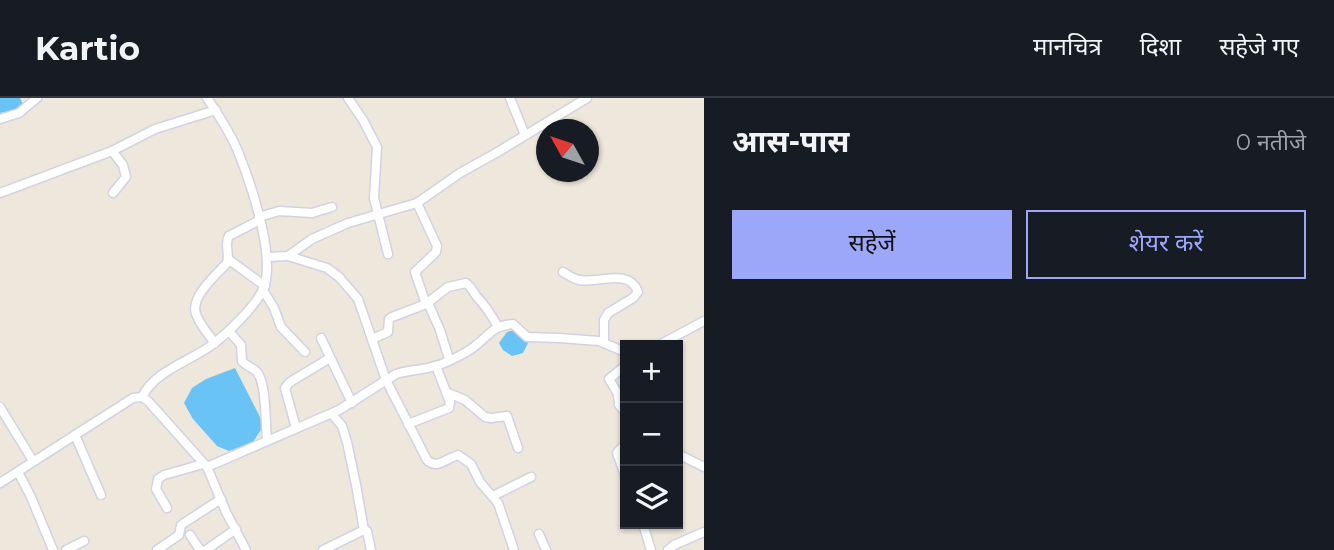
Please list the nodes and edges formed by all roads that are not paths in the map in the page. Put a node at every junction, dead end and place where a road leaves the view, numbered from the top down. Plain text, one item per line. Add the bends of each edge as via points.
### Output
1 (36, 98) edge
2 (207, 98) edge
3 (348, 98) edge
4 (510, 98) edge
5 (587, 98) edge
6 (216, 110) junction
7 (0, 119) edge
8 (525, 135) junction
9 (112, 151) junction
10 (0, 193) edge
11 (113, 193) dead end
12 (417, 203) junction
13 (332, 207) dead end
14 (377, 215) junction
15 (259, 219) junction
16 (388, 254) dead end
17 (288, 256) junction
18 (267, 257) junction
19 (228, 259) junction
20 (563, 272) dead end
21 (264, 288) junction
22 (427, 303) junction
23 (704, 321) edge
24 (498, 327) junction
25 (229, 331) junction
26 (321, 338) dead end
27 (604, 338) junction
28 (372, 340) junction
29 (668, 340) edge
30 (215, 343) junction
31 (620, 349) edge
32 (305, 352) dead end
33 (330, 358) junction
34 (449, 359) junction
35 (436, 366) junction
36 (620, 370) edge
37 (386, 380) junction
38 (446, 392) junction
39 (142, 397) junction
40 (352, 403) junction
41 (620, 406) edge
42 (0, 407) edge
43 (332, 414) junction
44 (408, 424) junction
45 (296, 428) junction
46 (75, 435) junction
47 (267, 440) junction
48 (518, 447) dead end
49 (683, 456) edge
50 (33, 461) junction
51 (205, 466) junction
52 (704, 467) edge
53 (18, 471) junction
54 (531, 477) dead end
55 (0, 483) edge
56 (101, 495) dead end
57 (493, 496) junction
58 (221, 499) junction
59 (167, 508) dead end
60 (236, 529) junction
61 (645, 529) edge
62 (364, 530) junction
63 (704, 532) edge
64 (539, 534) dead end
65 (190, 536) dead end
66 (84, 541) dead end
67 (53, 550) edge
68 (66, 550) edge
69 (157, 550) edge
70 (200, 550) edge
71 (206, 550) edge
72 (246, 550) edge
73 (323, 550) edge
74 (371, 550) edge
75 (514, 550) edge
76 (546, 550) edge
77 (651, 550) edge
78 (668, 550) edge

1 - 7 street via 19,113
2 - 6 street
3 - 14 street via 377,150
4 - 8 street
5 - 8 street
6 - 9 street via 155,129
6 - 15 street via 236,146
8 - 12 street
9 - 10 street
9 - 11 street via 126,177
12 - 14 street
12 - 22 street via 437,246 415,272
13 - 15 street via 312,213 279,211
14 - 16 street
14 - 17 street via 319,235
15 - 18 street
15 - 19 street via 229,236
17 - 18 street
17 - 28 street via 327,268 339,277 358,299
18 - 21 street
19 - 21 street
19 - 30 street via 195,307
20 - 27 street via 587,281 613,277 637,288 636,295 605,316
21 - 25 street
21 - 32 street via 281,327
22 - 24 street via 448,287 468,284
22 - 28 street via 392,317 388,332
22 - 34 street
23 - 29 street
24 - 27 street via 513,324 527,337
24 - 34 street
25 - 30 street
25 - 47 street via 241,345 242,361 261,380
26 - 33 street
27 - 31 street
28 - 37 street
30 - 39 street via 155,379
33 - 40 street
33 - 45 street via 285,388
34 - 35 street
35 - 37 street
35 - 38 street
36 - 41 street via 608,379
37 - 40 street
37 - 44 street
38 - 44 street via 449,408
38 - 48 street via 465,400 485,417 508,416
39 - 46 street via 133,398
39 - 51 street
40 - 43 street
42 - 50 street
43 - 45 street
43 - 62 street via 342,426
44 - 57 street via 430,464 461,456
45 - 47 street
46 - 50 street
46 - 56 street
47 - 51 street
49 - 52 street
50 - 53 street
51 - 58 street
51 - 59 street via 158,479 156,489
53 - 55 street
53 - 67 street
54 - 57 street
57 - 75 street
58 - 60 street
58 - 69 street via 181,525 179,535
60 - 71 street
60 - 72 street
61 - 77 street
62 - 73 street
62 - 74 street
63 - 78 street
64 - 76 street
65 - 70 street
66 - 68 street

